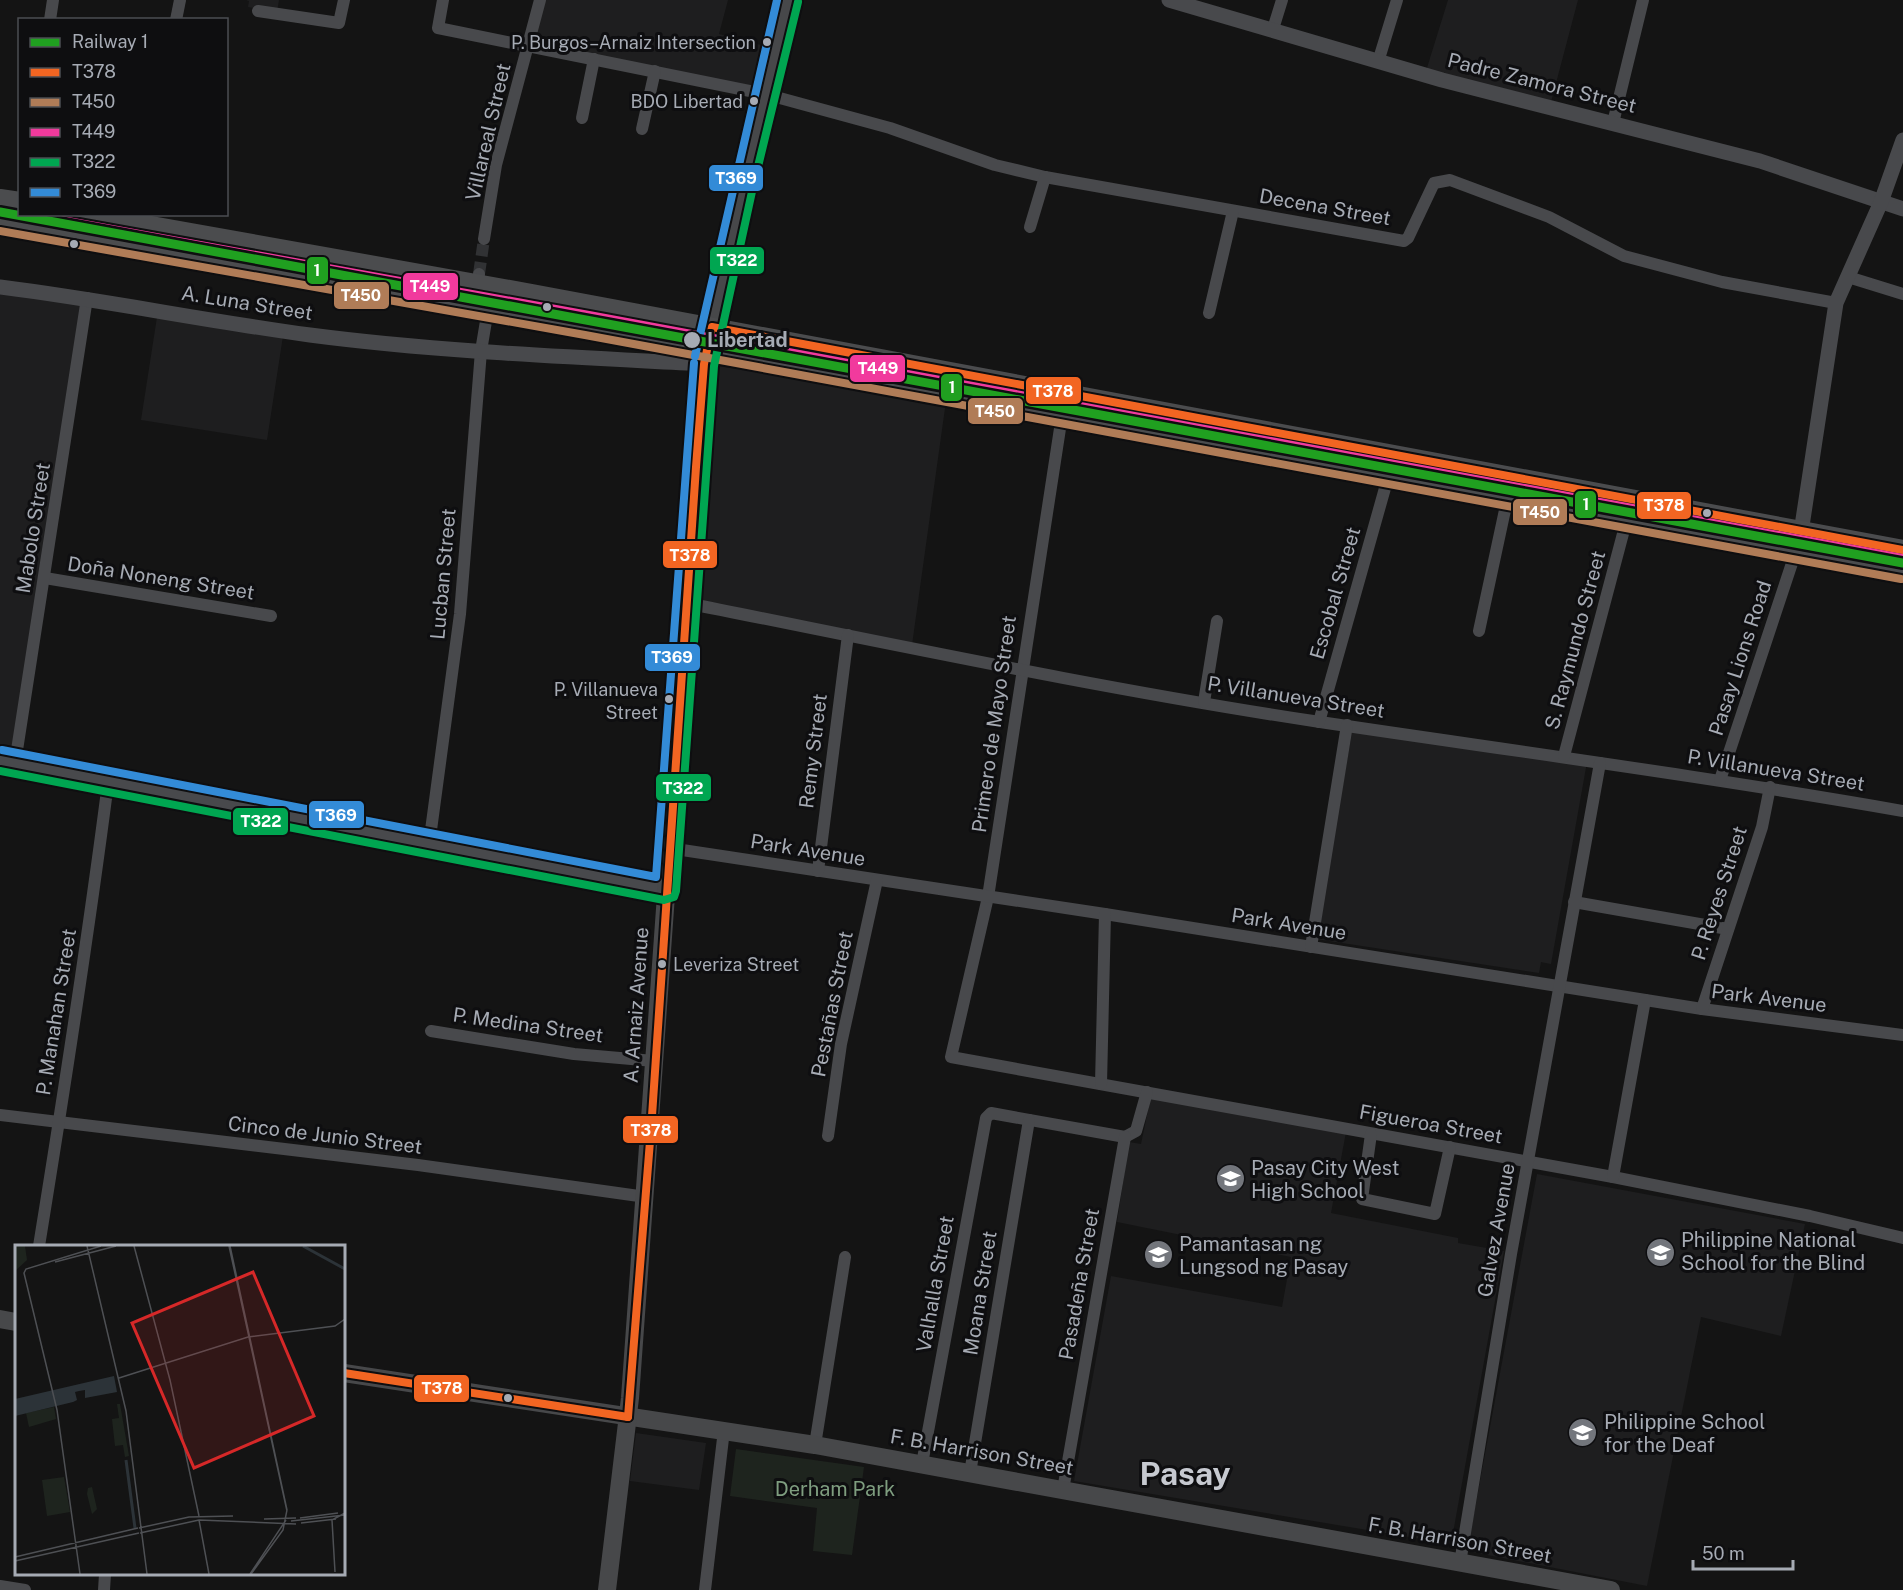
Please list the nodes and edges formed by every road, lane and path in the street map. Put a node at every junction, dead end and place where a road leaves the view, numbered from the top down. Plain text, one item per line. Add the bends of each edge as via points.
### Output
1 (53, 0) edge
2 (180, 0) edge
3 (344, 0) edge
4 (443, 0) edge
5 (540, 0) edge
6 (788, 0) edge
7 (1169, 0) edge
8 (1281, 0) edge
9 (1396, 0) edge
10 (1643, 0) edge
11 (258, 11) dead end
12 (50, 18) edge
13 (176, 18) edge
14 (1273, 29) junction
15 (528, 47) junction
16 (594, 60) junction
17 (1378, 62) junction
18 (655, 71) junction
19 (765, 94) junction
20 (582, 118) dead end
21 (1612, 123) junction
22 (642, 129) dead end
23 (1903, 140) edge
24 (1045, 177) junction
25 (14, 200) edge
26 (1881, 202) junction
27 (1903, 209) edge
28 (1233, 211) junction
29 (105, 216) edge
30 (136, 219) edge
31 (6, 221) edge
32 (1030, 227) dead end
33 (484, 238) tunnel mouth
34 (131, 244) junction
35 (1848, 277) junction
36 (478, 280) junction
37 (0, 287) edge
38 (1903, 294) edge
39 (87, 298) junction
40 (1836, 303) junction
41 (486, 307) junction
42 (1209, 313) dead end
43 (711, 327) junction
44 (481, 351) junction
45 (706, 356) junction
46 (1064, 404) junction
47 (1268, 432) junction
48 (1265, 451) junction
49 (1419, 470) junction
50 (1389, 474) junction
51 (1557, 495) junction
52 (1508, 496) junction
53 (1630, 508) junction
54 (1800, 539) junction
55 (1903, 550) edge
56 (1903, 569) edge
57 (45, 578) junction
58 (686, 603) junction
59 (271, 616) dead end
60 (1217, 621) dead end
61 (1479, 631) dead end
62 (848, 635) junction
63 (1021, 671) junction
64 (1204, 702) junction
65 (1320, 722) junction
66 (1347, 725) junction
67 (1564, 756) junction
68 (8, 762) edge
69 (1600, 763) junction
70 (1720, 780) junction
71 (108, 783) junction
72 (1770, 787) junction
73 (1903, 811) edge
74 (429, 845) junction
75 (669, 848) junction
76 (818, 872) junction
77 (877, 880) junction
78 (666, 890) junction
79 (988, 897) junction
80 (1574, 902) junction
81 (1105, 914) junction
82 (1728, 929) junction
83 (1311, 947) junction
84 (1559, 986) junction
85 (1645, 1000) junction
86 (1702, 1009) junction
87 (431, 1031) dead end
88 (1903, 1035) edge
89 (951, 1056) joint
90 (654, 1061) junction
91 (1101, 1084) junction
92 (1147, 1092) junction
93 (0, 1115) edge
94 (1029, 1120) junction
95 (59, 1123) junction
96 (1371, 1134) junction
97 (828, 1136) dead end
98 (1125, 1137) junction
99 (1450, 1147) junction
100 (1529, 1161) junction
101 (1613, 1177) junction
102 (646, 1197) junction
103 (1903, 1239) edge
104 (39, 1245) edge
105 (845, 1257) dead end
106 (0, 1319) edge
107 (15, 1322) edge
108 (345, 1373) edge
109 (628, 1417) junction
110 (724, 1430) junction
111 (814, 1444) junction
112 (922, 1464) junction
113 (970, 1473) junction
114 (1063, 1490) junction
115 (1460, 1563) junction
116 (105, 1575) edge
117 (0, 1586) edge
118 (26, 1590) edge
119 (104, 1590) edge
120 (606, 1590) edge
121 (705, 1590) edge
122 (1611, 1590) edge

1 - 12 street
2 - 13 street
3 - 11 street via 339,23
4 - 15 street, Decena Street via 438,28
5 - 15 street, Villareal Street
6 - 19 main road, A. Arnaiz Avenue
7 - 14 street, Padre Zamora Street
8 - 14 street
9 - 17 street
10 - 21 street
14 - 17 street, Padre Zamora Street
15 - 16 street, Decena Street
15 - 33 street, Villareal Street via 496,165
16 - 18 street, Decena Street
16 - 20 street
17 - 21 street, Padre Zamora Street
18 - 19 street, Decena Street
18 - 22 street
19 - 24 street, Decena Street
19 - 43 main road, A. Arnaiz Avenue
21 - 26 street, Padre Zamora Street via 1760,161
23 - 26 street
24 - 28 street, Decena Street
24 - 32 street
25 - 31 street
26 - 27 street, Padre Zamora Street
26 - 35 street
28 - 40 street, Decena Street via 1404,241 1434,183 1450,180 1549,217 1624,256 1722,282
28 - 42 street
29 - 30 main road
30 - 34 street
30 - 36 main road
31 - 34 main road
34 - 41 main road
35 - 38 street
35 - 40 street
36 - 41 street
36 - 43 main road
37 - 39 street, A. Luna Street
39 - 44 street, A. Luna Street via 310,334
39 - 57 street, Mabolo Street
40 - 54 street
41 - 44 street, Lucban Street
41 - 45 main road
43 - 45 main road, A. Arnaiz Avenue
43 - 46 main road
44 - 45 street, A. Luna Street
44 - 74 street, Lucban Street via 460,614
45 - 46 main road
45 - 58 main road, A. Arnaiz Avenue
46 - 47 main road
46 - 48 main road
46 - 63 street, Primero de Mayo Street
47 - 48 main road
47 - 49 main road
48 - 50 main road
49 - 50 main road
49 - 51 main road
49 - 52 main road
50 - 65 street, Escobal Street
51 - 52 main road
51 - 53 main road
52 - 61 street
53 - 54 main road
53 - 67 street, S. Raymundo Street
54 - 55 main road
54 - 56 main road
54 - 70 street, Pasay Lions Road
57 - 59 street, Doña Noneng Street
57 - 68 street, Mabolo Street
58 - 62 street, P. Villanueva Street
58 - 75 main road, A. Arnaiz Avenue
60 - 64 street
62 - 63 street, P. Villanueva Street
62 - 76 street, Remy Street
63 - 64 street, P. Villanueva Street
63 - 79 street, Primero de Mayo Street
64 - 65 street, P. Villanueva Street
65 - 66 street, P. Villanueva Street
66 - 67 street, P. Villanueva Street
66 - 83 street
67 - 69 street, P. Villanueva Street
68 - 71 street
69 - 70 street, P. Villanueva Street
69 - 80 street, Galvez Avenue
70 - 72 street, P. Villanueva Street
71 - 74 street
71 - 95 street, P. Manahan Street
72 - 73 street, P. Villanueva Street
72 - 82 street, P. Reyes Street via 1762,827
74 - 78 street
75 - 76 street, Park Avenue
75 - 78 main road, A. Arnaiz Avenue
76 - 77 street, Park Avenue
77 - 79 street, Park Avenue
77 - 97 street, Pestañas Street via 841,1044
78 - 90 main road, A. Arnaiz Avenue
79 - 81 street, Park Avenue
79 - 89 street, Primero de Mayo Street
80 - 82 street
80 - 84 street, Galvez Avenue
81 - 83 street, Park Avenue
81 - 91 street
82 - 86 street, P. Reyes Street
83 - 84 street, Park Avenue
84 - 85 street, Park Avenue
84 - 100 street, Galvez Avenue
85 - 86 street, Park Avenue
85 - 101 street
86 - 88 street, Park Avenue
87 - 90 street, P. Medina Street via 574,1054
89 - 91 street, Figueroa Street
90 - 102 main road, A. Arnaiz Avenue
91 - 92 street, Figueroa Street
92 - 96 street, Figueroa Street
92 - 98 street, Pasadeña Street via 1136,1131
93 - 95 street, Cinco de Junio Street
94 - 98 street
94 - 112 street, Valhalla Street via 991,1113 984,1125
94 - 113 street, Moana Street
95 - 102 street, Cinco de Junio Street via 418,1165
95 - 104 street, P. Manahan Street
96 - 99 street, Figueroa Street
96 - 99 street via 1362,1199 1435,1214
98 - 114 street, Pasadeña Street
99 - 100 street, Figueroa Street
100 - 101 street, Figueroa Street
100 - 115 street, Galvez Avenue
101 - 103 street, Figueroa Street via 1810,1216
102 - 109 main road, A. Arnaiz Avenue
105 - 111 street
106 - 107 main road
108 - 109 main road, F. B. Harrison Street
109 - 110 main road, F. B. Harrison Street
109 - 120 main road, A. Arnaiz Avenue
110 - 111 main road, F. B. Harrison Street
110 - 121 street
111 - 112 main road, F. B. Harrison Street
112 - 113 main road, F. B. Harrison Street
113 - 114 main road, F. B. Harrison Street
114 - 115 main road, F. B. Harrison Street
115 - 122 main road, F. B. Harrison Street
116 - 119 street
117 - 118 street

